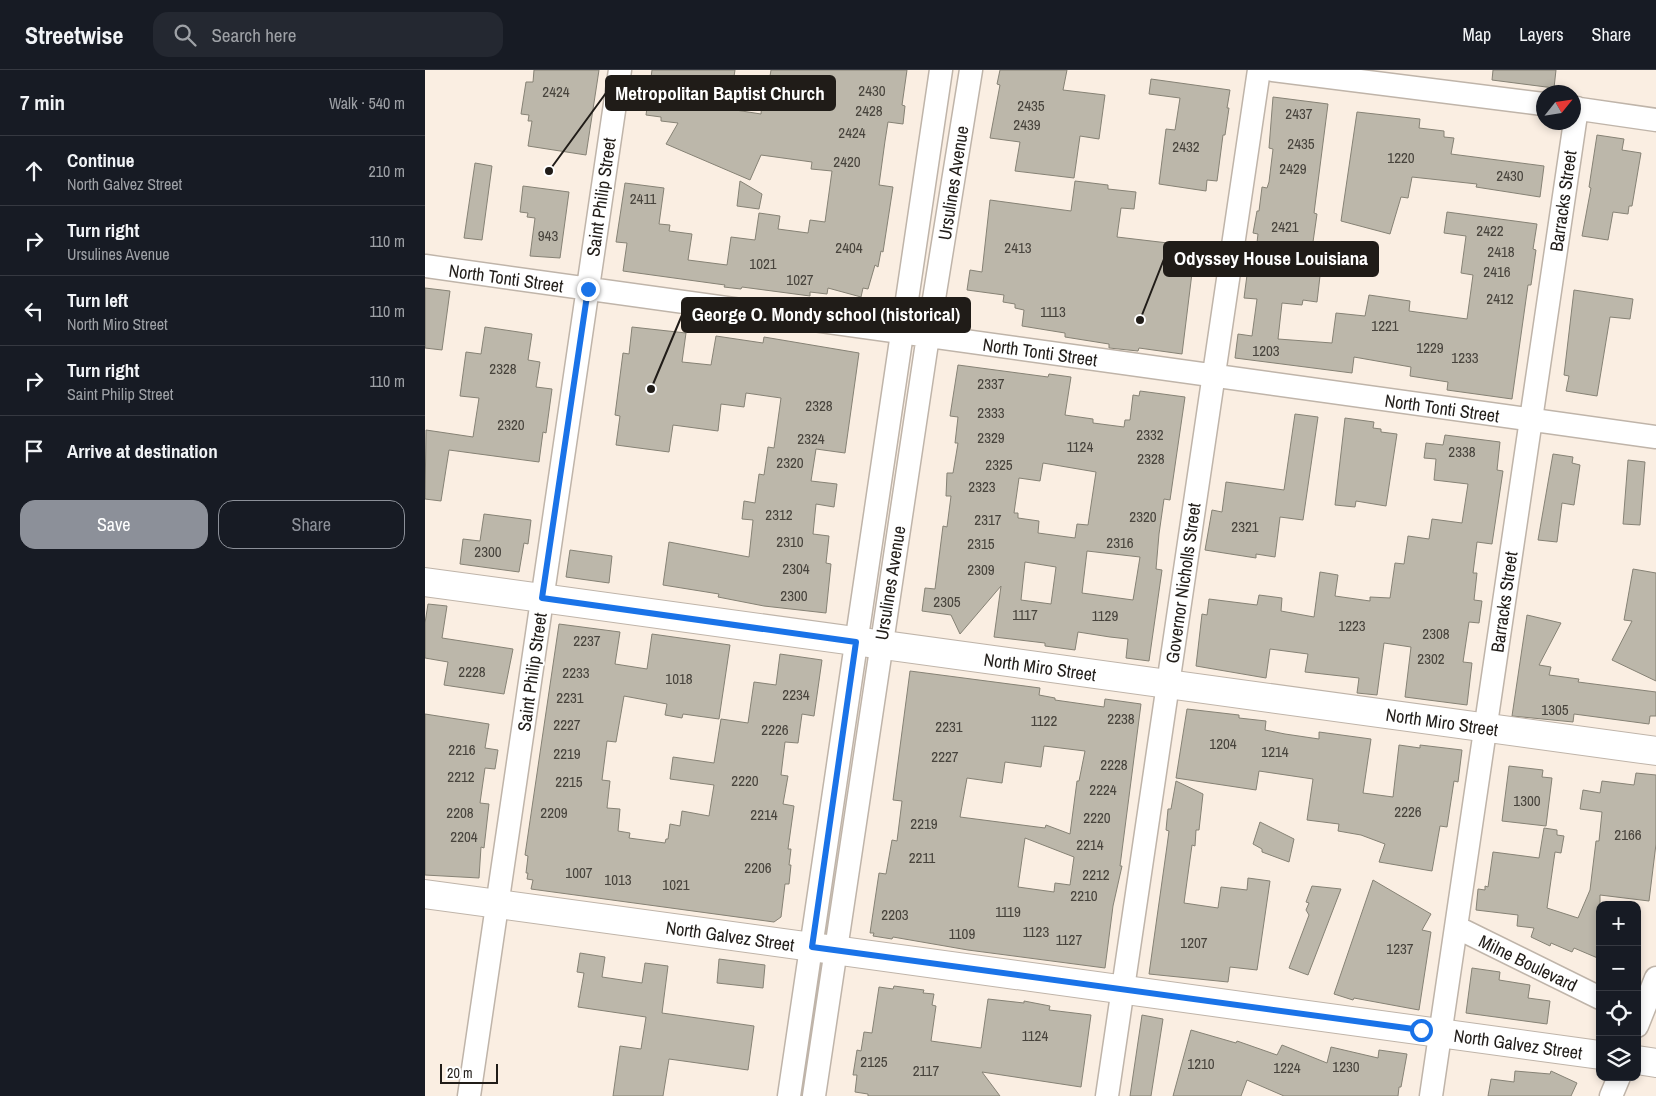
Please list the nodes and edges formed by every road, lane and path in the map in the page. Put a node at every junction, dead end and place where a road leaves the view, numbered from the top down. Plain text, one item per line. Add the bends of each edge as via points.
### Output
1 (620, 70) edge
2 (941, 70) edge
3 (971, 70) edge
4 (1259, 70) edge
5 (1273, 70) edge
6 (1536, 103) edge
7 (1581, 109) edge
8 (1656, 120) edge
9 (1572, 130) edge
10 (425, 266) edge
11 (588, 289) junction
12 (901, 332) junction
13 (928, 336) junction
14 (1213, 376) junction
15 (1531, 420) junction
16 (1656, 438) edge
17 (425, 582) edge
18 (542, 598) junction
19 (868, 643) junction
20 (1168, 684) junction
21 (1485, 728) junction
22 (1656, 752) edge
23 (425, 894) edge
24 (497, 904) junction
25 (1456, 928) junction
26 (824, 948) junction
27 (1656, 978) edge
28 (1123, 990) junction
29 (1596, 996) edge
30 (1641, 1013) edge
31 (1440, 1033) junction
32 (1596, 1054) edge
33 (1641, 1061) edge
34 (1656, 1063) edge
35 (1617, 1081) edge
36 (469, 1096) edge
37 (789, 1096) edge
38 (814, 1096) edge
39 (1107, 1096) edge
40 (1431, 1096) edge
41 (1611, 1096) edge

1 - 11 street, Saint Philip Street
2 - 12 street, Ursulines Avenue
3 - 13 street, Ursulines Avenue
4 - 14 street, Governor Nicholls Street
5 - 6 street
7 - 8 street
9 - 15 street, Barracks Street
10 - 11 street, North Tonti Street
11 - 12 street, North Tonti Street
11 - 18 street, Saint Philip Street
12 - 13 street, North Tonti Street
12 - 19 street, Ursulines Avenue
13 - 14 street, North Tonti Street
13 - 19 street, Ursulines Avenue
14 - 15 street, North Tonti Street
14 - 20 street, Governor Nicholls Street
15 - 16 street, North Tonti Street
15 - 21 street, Barracks Street
17 - 18 street, North Miro Street
18 - 19 street, North Miro Street
18 - 24 street, Saint Philip Street
19 - 20 street, North Miro Street
19 - 26 street, Ursulines Avenue
20 - 21 street, North Miro Street
20 - 28 street, Governor Nicholls Street
21 - 22 street, North Miro Street
21 - 25 street, Barracks Street
23 - 24 street, North Galvez Street
24 - 26 street, North Galvez Street
24 - 36 street, Saint Philip Street
25 - 29 street, Milne Boulevard
25 - 31 street, Barracks Street
26 - 28 street, North Galvez Street
26 - 37 street, Ursulines Avenue
26 - 38 street, Ursulines Avenue
27 - 30 street
28 - 31 street, North Galvez Street
28 - 39 street, Governor Nicholls Street
31 - 32 street, North Galvez Street
31 - 40 street, Barracks Street
33 - 34 street
35 - 41 street

